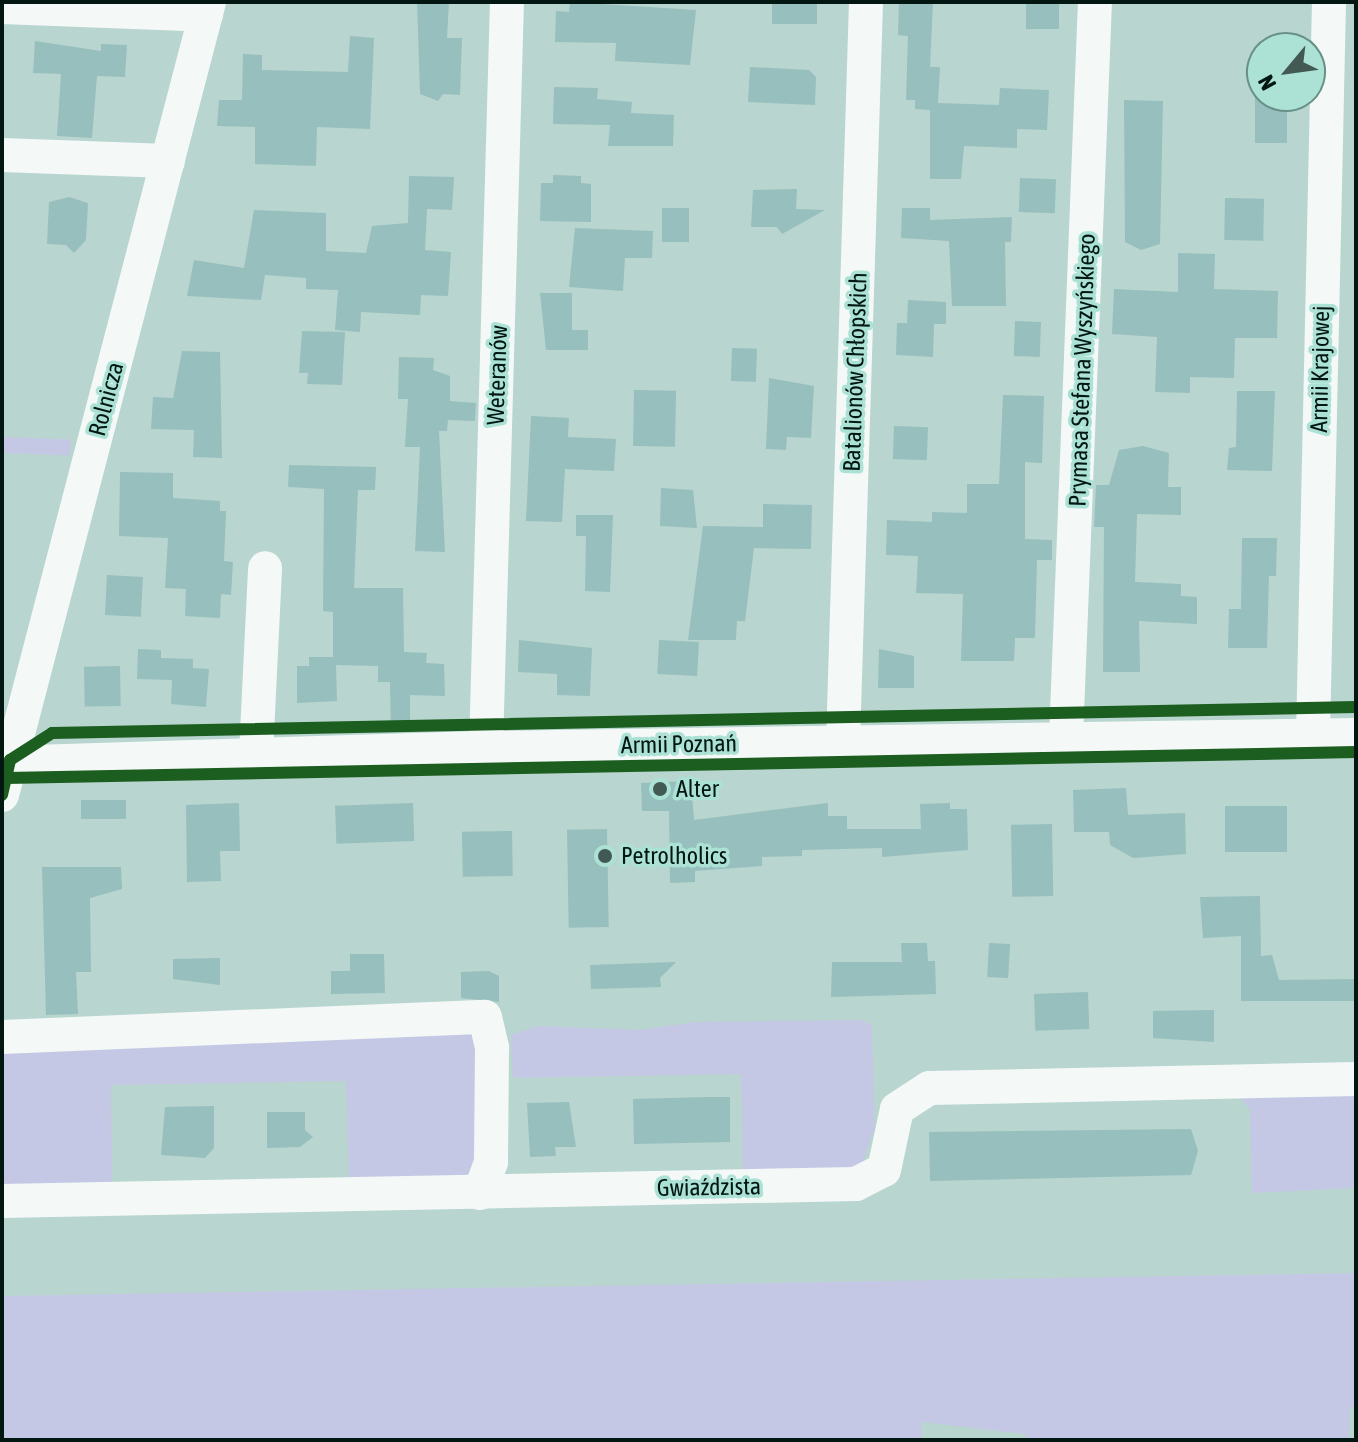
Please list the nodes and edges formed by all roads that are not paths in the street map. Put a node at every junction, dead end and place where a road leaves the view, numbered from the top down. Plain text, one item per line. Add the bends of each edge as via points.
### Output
1 (507, 2) edge
2 (866, 2) edge
3 (1095, 2) edge
4 (1329, 2) edge
5 (2, 7) edge
6 (207, 8) edge
7 (2, 155) edge
8 (166, 170) junction
9 (2, 171) edge
10 (265, 568) dead end
11 (1313, 735) junction
12 (1356, 735) edge
13 (1066, 739) junction
14 (843, 742) junction
15 (486, 748) junction
16 (256, 754) junction
17 (6, 762) edge
18 (2, 795) edge
19 (2, 1037) edge
20 (1356, 1079) edge
21 (480, 1193) junction
22 (2, 1201) edge

1 - 15 street, Weteranów
2 - 14 street, Batalionów Chłopskich
3 - 13 street, Prymasa Stefana Wyszyńskiego
4 - 11 street, Armii Krajowej
5 - 6 street
6 - 8 street, Rolnicza
7 - 8 street
8 - 9 street
8 - 17 street, Rolnicza
10 - 16 street
11 - 12 street, Armii Poznań
11 - 13 street, Armii Poznań
13 - 14 street, Armii Poznań
14 - 15 street, Armii Poznań
15 - 16 street, Armii Poznań
16 - 17 street, Armii Poznań
17 - 18 street, Rolnicza
19 - 21 street via 485,1017 492,1048 491,1162
20 - 21 street, Gwiaździsta via 929,1088 897,1109 884,1170 856,1184
21 - 22 street, Gwiaździsta

